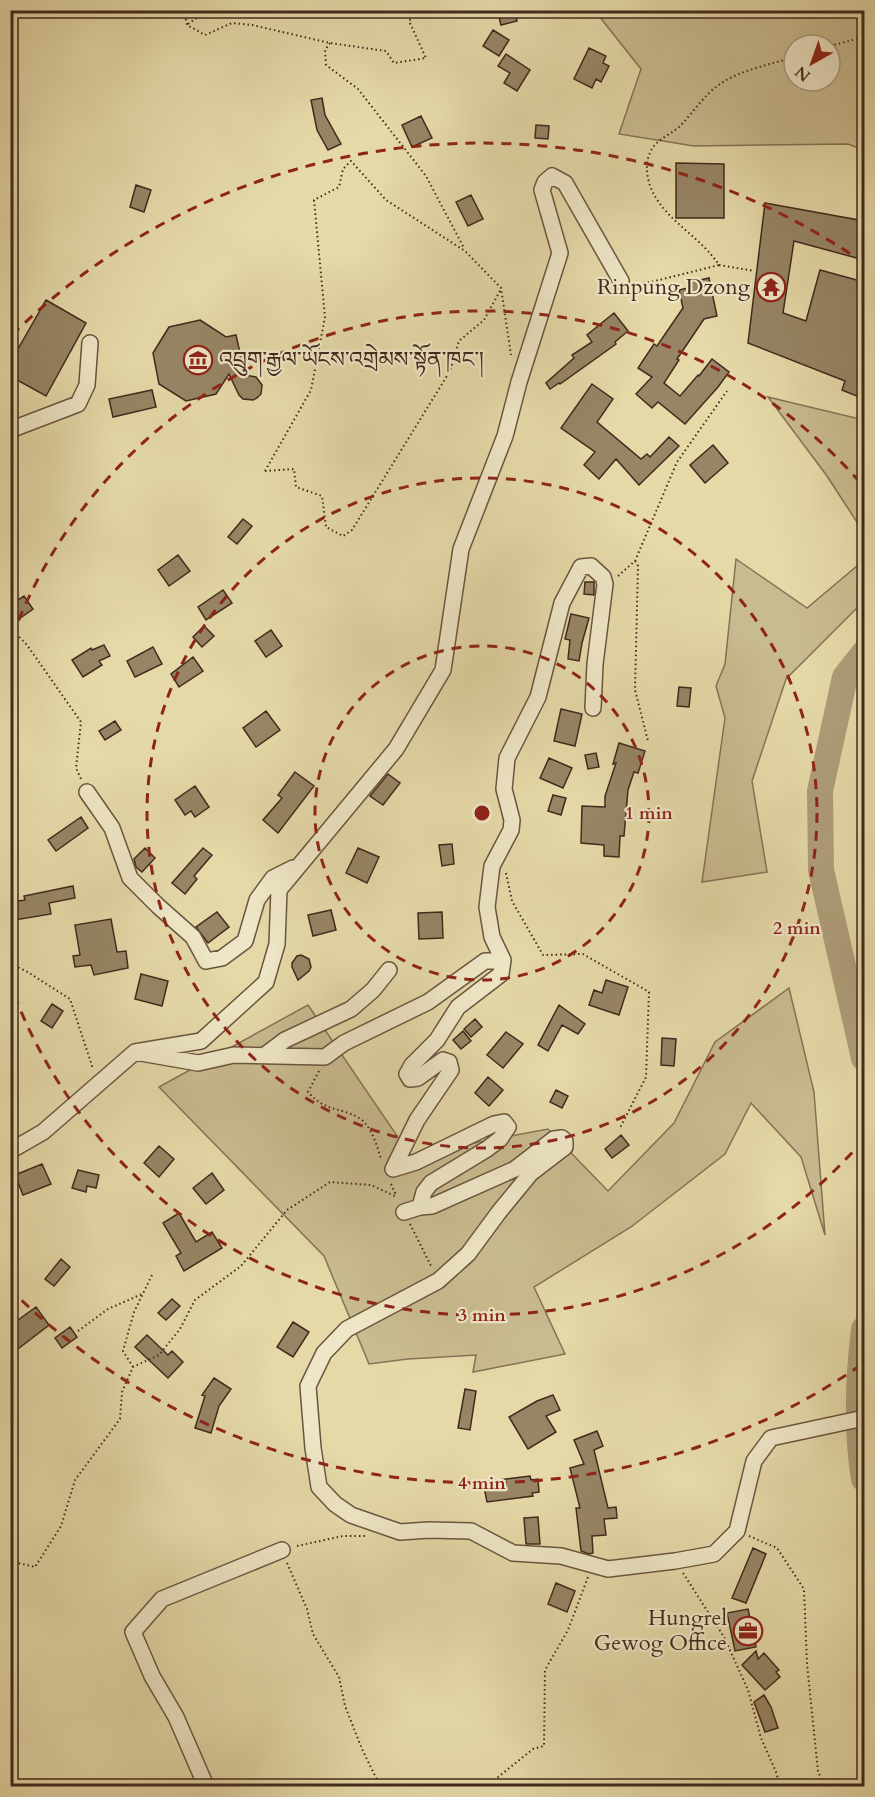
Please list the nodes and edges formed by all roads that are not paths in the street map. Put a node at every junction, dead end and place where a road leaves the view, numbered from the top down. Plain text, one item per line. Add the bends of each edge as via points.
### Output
1 (621, 281) road end
2 (90, 343) dead end
3 (10, 430) edge
4 (593, 708) dead end
5 (87, 792) road end
6 (307, 857) junction
7 (503, 960) junction
8 (389, 970) dead end
9 (135, 1052) junction
10 (266, 1055) junction
11 (10, 1151) edge
12 (420, 1207) junction
13 (404, 1212) road end
14 (863, 1418) edge
15 (282, 1550) road end
16 (206, 1786) edge

1 - 6 street via 565,183 552,176 542,190 560,253 505,436 461,549 443,670 396,748
2 - 3 street via 87,385 78,404
4 - 7 street via 594,664 605,584 603,576 591,566 581,567 562,603 538,697 507,758 504,789 511,830 492,866 487,907 492,937
5 - 6 street via 112,828 130,878 192,937 206,961 222,958 245,941 258,900 273,878
6 - 9 street via 279,890 277,944 266,982 201,1041
7 - 10 street via 485,961 428,1002 344,1043 325,1057
7 - 12 street via 501,974 458,1007 437,1040 407,1074 410,1079 418,1078 443,1060 449,1062 451,1070 389,1170 416,1162 494,1124 504,1122 508,1128 487,1149 430,1183
8 - 10 street via 351,1009 285,1040
9 - 10 street via 198,1063 234,1055
9 - 11 street via 43,1132
12 - 13 street
12 - 14 street via 432,1206 515,1169 554,1139 566,1141 565,1147 531,1173 468,1254 438,1281 347,1329 324,1353 308,1386 319,1487 351,1515 400,1532 471,1532 513,1553 561,1556 608,1569 714,1554 737,1531 754,1461 771,1438
15 - 16 street via 162,1599 133,1632

